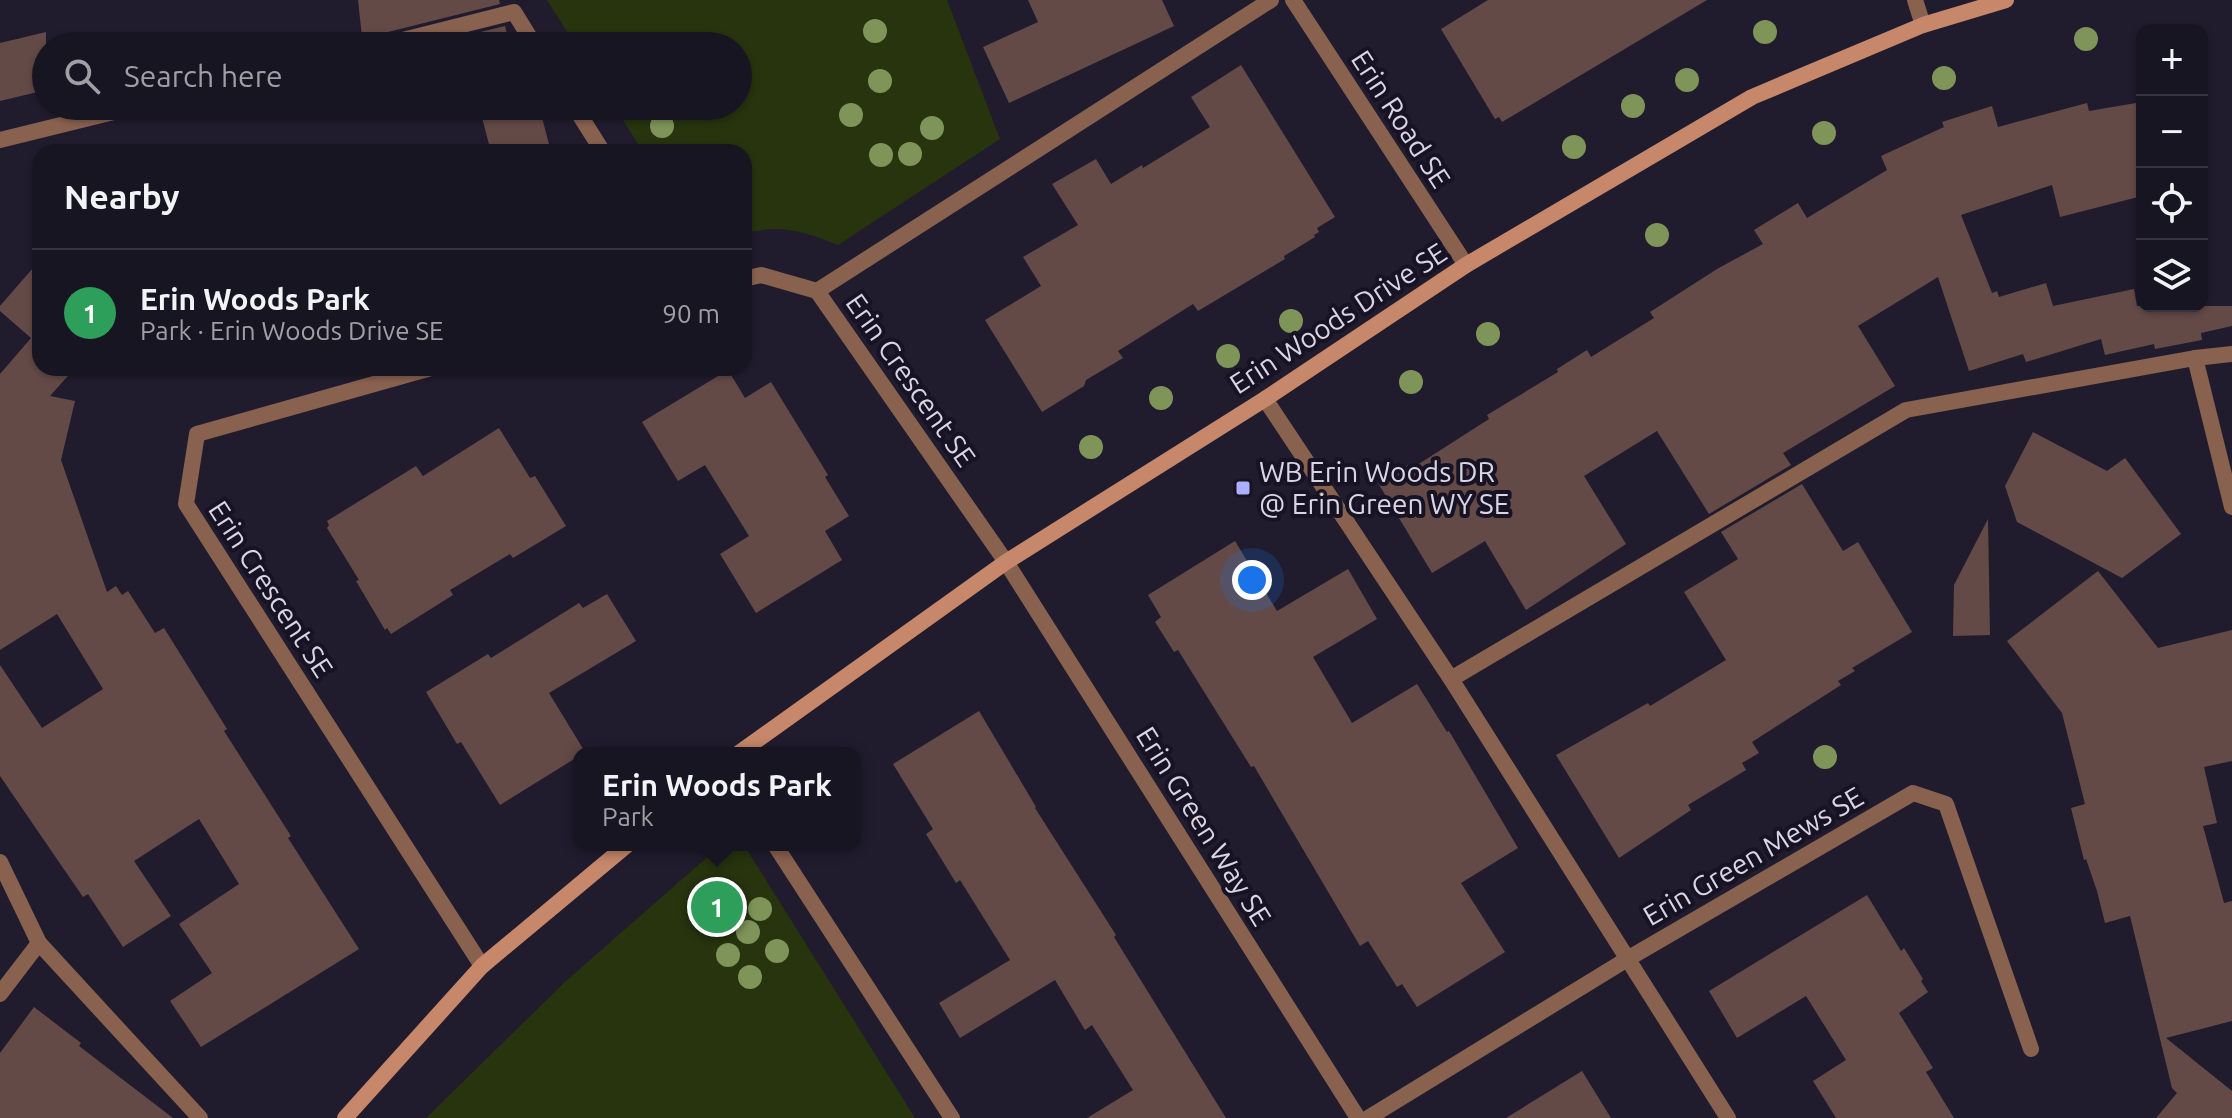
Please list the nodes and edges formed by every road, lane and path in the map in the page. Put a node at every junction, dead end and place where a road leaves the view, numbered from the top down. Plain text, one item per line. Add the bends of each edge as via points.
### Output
1 (1271, 0) edge
2 (1293, 0) edge
3 (1915, 0) edge
4 (2006, 0) edge
5 (1923, 25) junction
6 (435, 32) edge
7 (526, 32) edge
8 (81, 120) edge
9 (583, 120) edge
10 (0, 140) edge
11 (598, 144) edge
12 (1466, 265) junction
13 (752, 277) edge
14 (817, 291) junction
15 (2232, 354) edge
16 (2195, 358) junction
17 (403, 376) edge
18 (1265, 399) junction
19 (2232, 507) edge
20 (1006, 562) junction
21 (1451, 679) junction
22 (747, 747) edge
23 (620, 851) edge
24 (779, 851) edge
25 (0, 862) edge
26 (39, 943) junction
27 (1629, 958) junction
28 (482, 966) junction
29 (0, 994) edge
30 (2031, 1049) dead end
31 (200, 1118) edge
32 (345, 1118) edge
33 (952, 1118) edge
34 (1358, 1118) edge
35 (1368, 1118) edge
36 (1728, 1118) edge

1 - 14 street
2 - 12 street, Erin Road SE
3 - 5 street
4 - 5 street, Erin Woods Drive SE
5 - 12 street, Erin Woods Drive SE via 1752,97
6 - 7 street via 514,12
8 - 10 street
9 - 11 street
12 - 18 street, Erin Woods Drive SE
13 - 14 street, Erin Crescent SE
14 - 20 street, Erin Crescent SE
15 - 16 street
16 - 19 street
16 - 21 street via 1906,410
17 - 28 street, Erin Crescent SE via 197,434 186,504
18 - 20 street, Erin Woods Drive SE
18 - 21 street
20 - 22 street, Erin Woods Drive SE
20 - 34 street, Erin Green Way SE
21 - 27 street
23 - 28 street
24 - 33 street
25 - 26 street
26 - 29 street
26 - 31 street
27 - 30 street, Erin Green Mews SE via 1913,793 1946,804
27 - 35 street, Erin Green Mews SE
27 - 36 street
28 - 32 street

